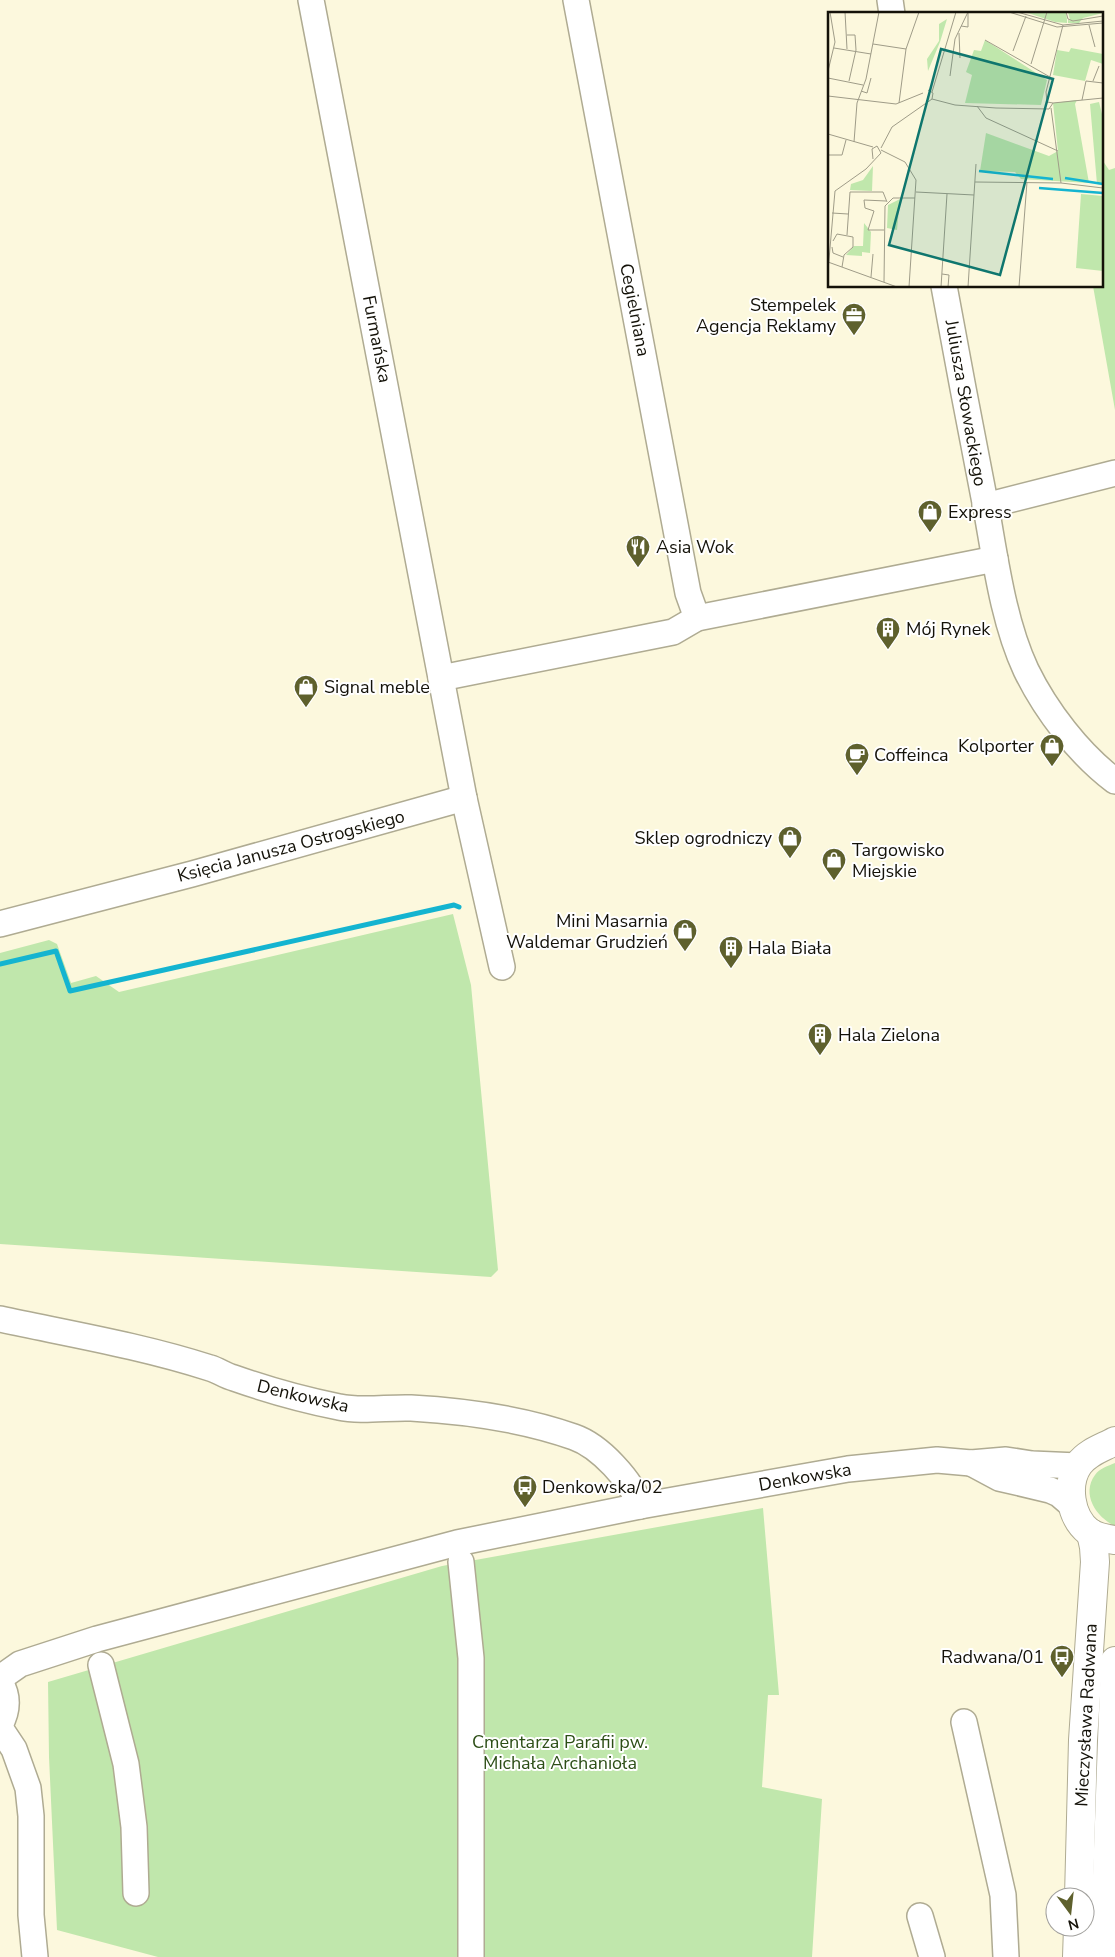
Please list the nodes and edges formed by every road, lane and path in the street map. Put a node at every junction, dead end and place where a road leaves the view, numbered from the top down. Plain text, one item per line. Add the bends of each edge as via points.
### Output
1 (311, 0) edge
2 (576, 0) edge
3 (944, 288) edge
4 (1115, 473) edge
5 (985, 506) junction
6 (995, 559) junction
7 (697, 618) junction
8 (441, 678) junction
9 (1115, 781) edge
10 (464, 798) junction
11 (0, 924) edge
12 (502, 967) dead end
13 (0, 1319) edge
14 (1115, 1441) edge
15 (971, 1463) junction
16 (1078, 1466) junction
17 (640, 1506) junction
18 (1073, 1506) junction
19 (1103, 1537) edge
20 (460, 1562) dead end
21 (1115, 1661) edge
22 (102, 1665) dead end
23 (0, 1680) edge
24 (964, 1722) dead end
25 (0, 1726) edge
26 (1079, 1887) edge
27 (136, 1893) dead end
28 (920, 1916) dead end
29 (1077, 1937) edge
30 (35, 1957) edge
31 (471, 1957) edge
32 (932, 1957) edge
33 (1006, 1957) edge
34 (1076, 1957) edge
35 (1104, 1957) edge

1 - 8 street, Furmańska
2 - 7 street, Cegielniana via 688,593
3 - 5 street, Juliusza Słowackiego
4 - 5 street
5 - 6 street, Juliusza Słowackiego
6 - 7 street
6 - 9 street, Juliusza Słowackiego via 1015,640 1043,703 1092,761
7 - 8 street via 674,632
8 - 10 street
10 - 11 street, Księcia Janusza Ostrogskiego
10 - 12 street
13 - 17 street, Denkowska via 147,1351 212,1368 231,1378 278,1392 342,1408 411,1408 473,1414 526,1423 575,1437 593,1446 623,1477
14 - 16 main road via 1092,1452
15 - 16 street, Denkowska via 1006,1460
15 - 17 street, Denkowska via 937,1460 848,1469
15 - 18 street, Denkowska via 999,1478 1050,1490
16 - 18 main road via 1071,1492
17 - 23 street, Denkowska via 458,1544 105,1637 20,1664
18 - 19 main road via 1084,1526
19 - 26 main road, Mieczysława Radwana via 1095,1562 1083,1740
20 - 31 street via 471,1658
21 - 35 main road, Mieczysława Radwana
22 - 27 street via 126,1764 134,1827
23 - 25 street via 7,1702
24 - 33 street via 1004,1895
25 - 30 street via 14,1749 28,1788
28 - 32 street
29 - 34 main road

